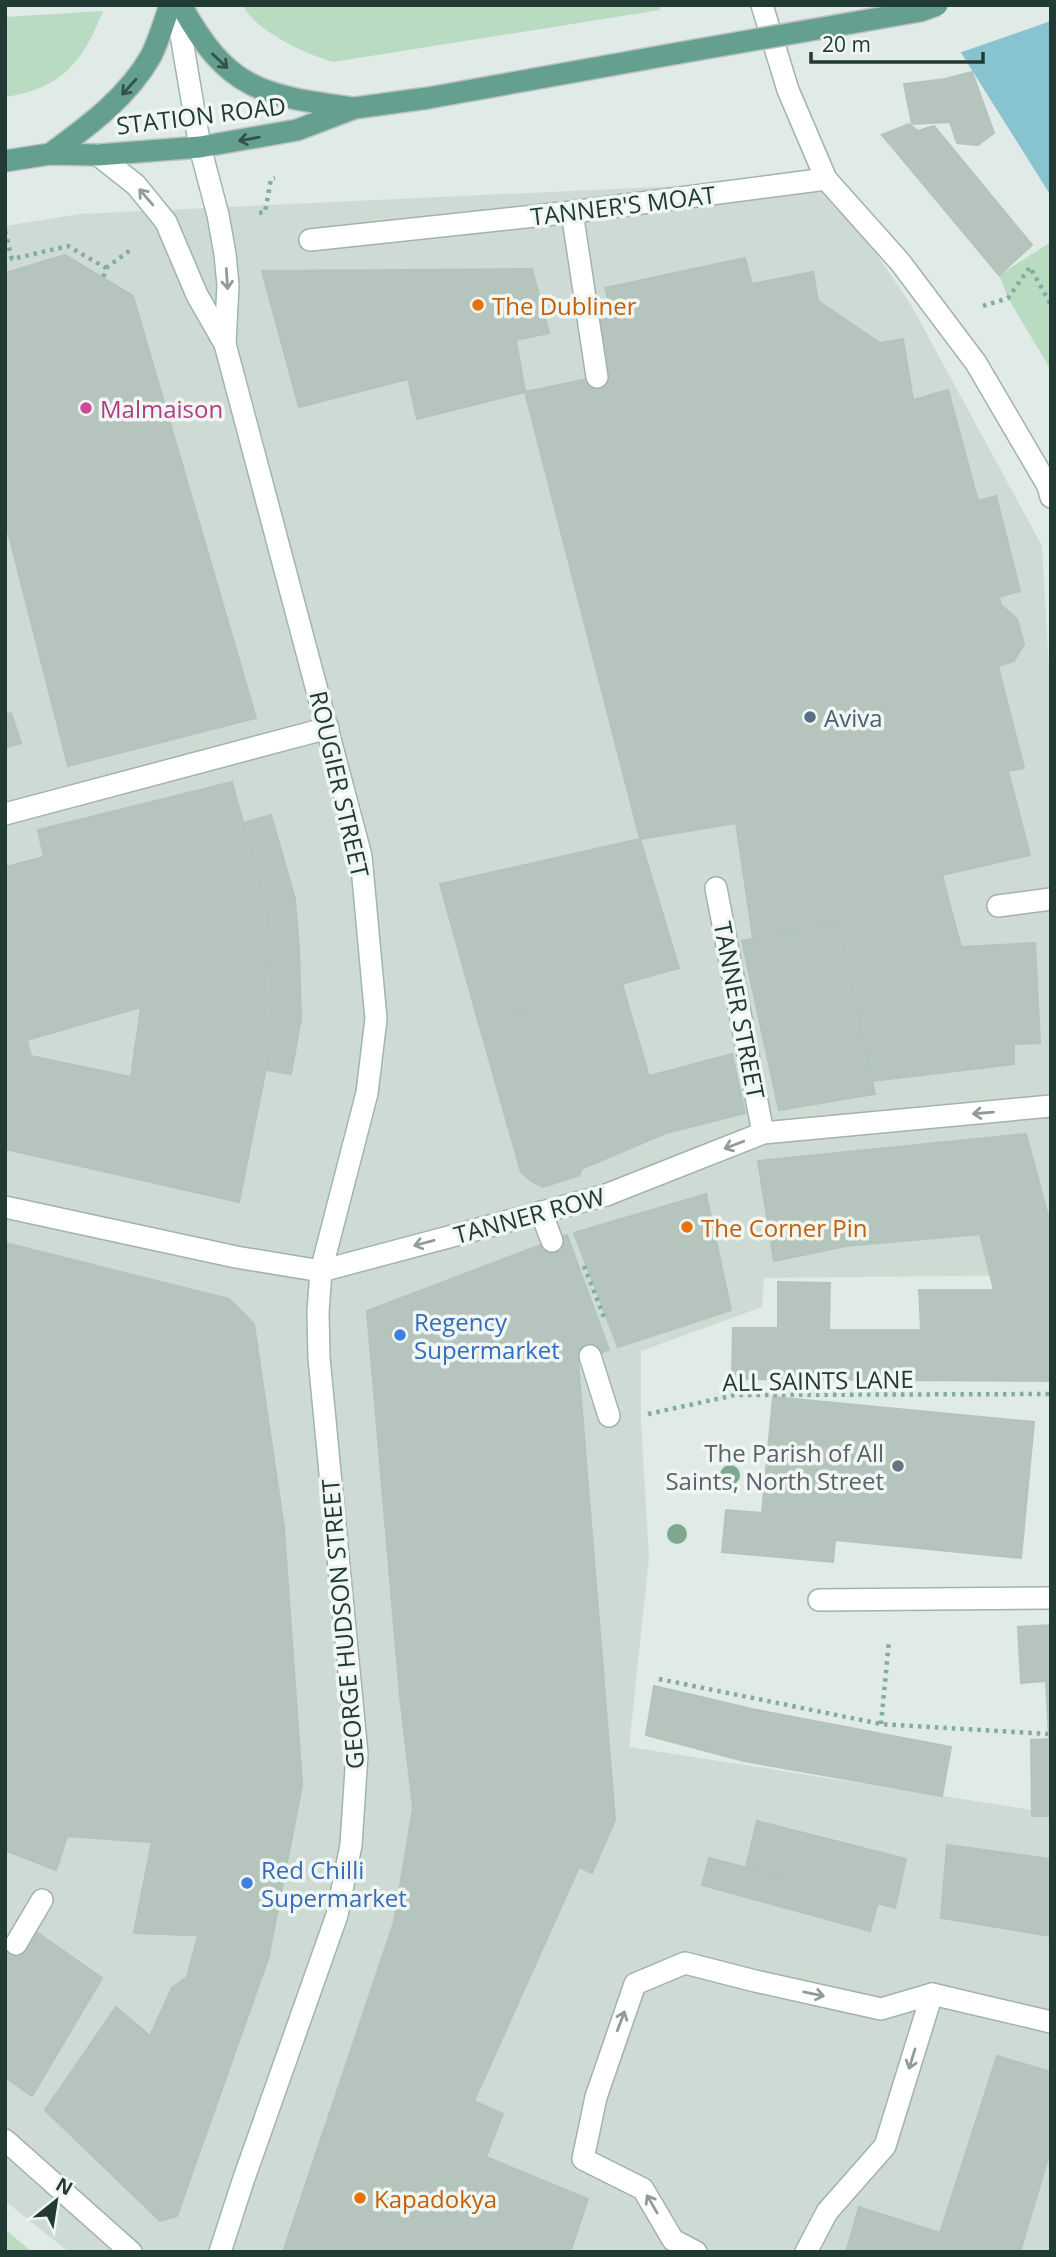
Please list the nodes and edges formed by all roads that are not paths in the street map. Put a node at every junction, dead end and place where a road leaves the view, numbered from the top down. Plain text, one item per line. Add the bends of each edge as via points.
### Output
1 (170, 5) edge
2 (178, 5) edge
3 (762, 5) edge
4 (937, 5) edge
5 (355, 108) junction
6 (200, 147) junction
7 (50, 154) junction
8 (98, 155) junction
9 (5, 161) edge
10 (826, 180) junction
11 (572, 212) junction
12 (310, 240) dead end
13 (225, 344) junction
14 (597, 377) dead end
15 (1051, 497) edge
16 (328, 728) junction
17 (5, 814) edge
18 (716, 888) dead end
19 (1051, 899) edge
20 (998, 906) dead end
21 (1051, 1106) edge
22 (763, 1133) junction
23 (5, 1206) edge
24 (551, 1210) junction
25 (552, 1241) dead end
26 (321, 1270) junction
27 (590, 1356) dead end
28 (609, 1416) dead end
29 (1051, 1598) edge
30 (819, 1600) dead end
31 (42, 1900) dead end
32 (16, 1944) dead end
33 (932, 1994) junction
34 (1051, 2022) edge
35 (5, 2140) edge
36 (131, 2252) edge
37 (220, 2252) edge
38 (696, 2252) edge
39 (806, 2252) edge

1 -> 7 main road, STATION ROAD via 138,77 98,118
2 -> 5 main road, STATION ROAD via 216,59 245,82 278,96
2 - 6 main road, ROUGIER STREET
3 - 10 main road via 788,90
4 - 5 main road, STATION ROAD, bridge via 649,60
5 -> 6 main road, STATION ROAD via 297,130
6 - 8 main road, STATION ROAD
6 -> 13 main road, ROUGIER STREET via 225,254
7 - 8 main road, STATION ROAD
7 - 9 main road, STATION ROAD
13 -> 8 main road, ROUGIER STREET via 197,295 166,222 136,185
10 - 11 main road, TANNER'S MOAT
10 - 15 main road via 900,262 976,363
11 - 12 main road, TANNER'S MOAT
11 - 14 main road
13 - 16 main road, ROUGIER STREET
16 - 17 main road
16 - 26 main road, ROUGIER STREET via 361,856 376,1019 367,1093
18 - 22 main road, TANNER STREET
19 - 20 main road
21 -> 22 main road, TANNER ROW
22 -> 24 main road, TANNER ROW via 606,1195
23 - 26 main road, TANNER ROW via 236,1257
24 - 25 main road
24 -> 26 main road, TANNER ROW
26 - 37 main road, GEORGE HUDSON STREET via 319,1358 357,1754 351,1845 337,1915
27 - 28 main road
29 - 30 main road
31 - 32 main road
33 - 34 main road
38 -> 33 main road via 673,2240 643,2189 583,2159 596,2097 635,1984 685,1963 881,2008
33 -> 39 main road via 885,2146 827,2212
35 - 36 main road

